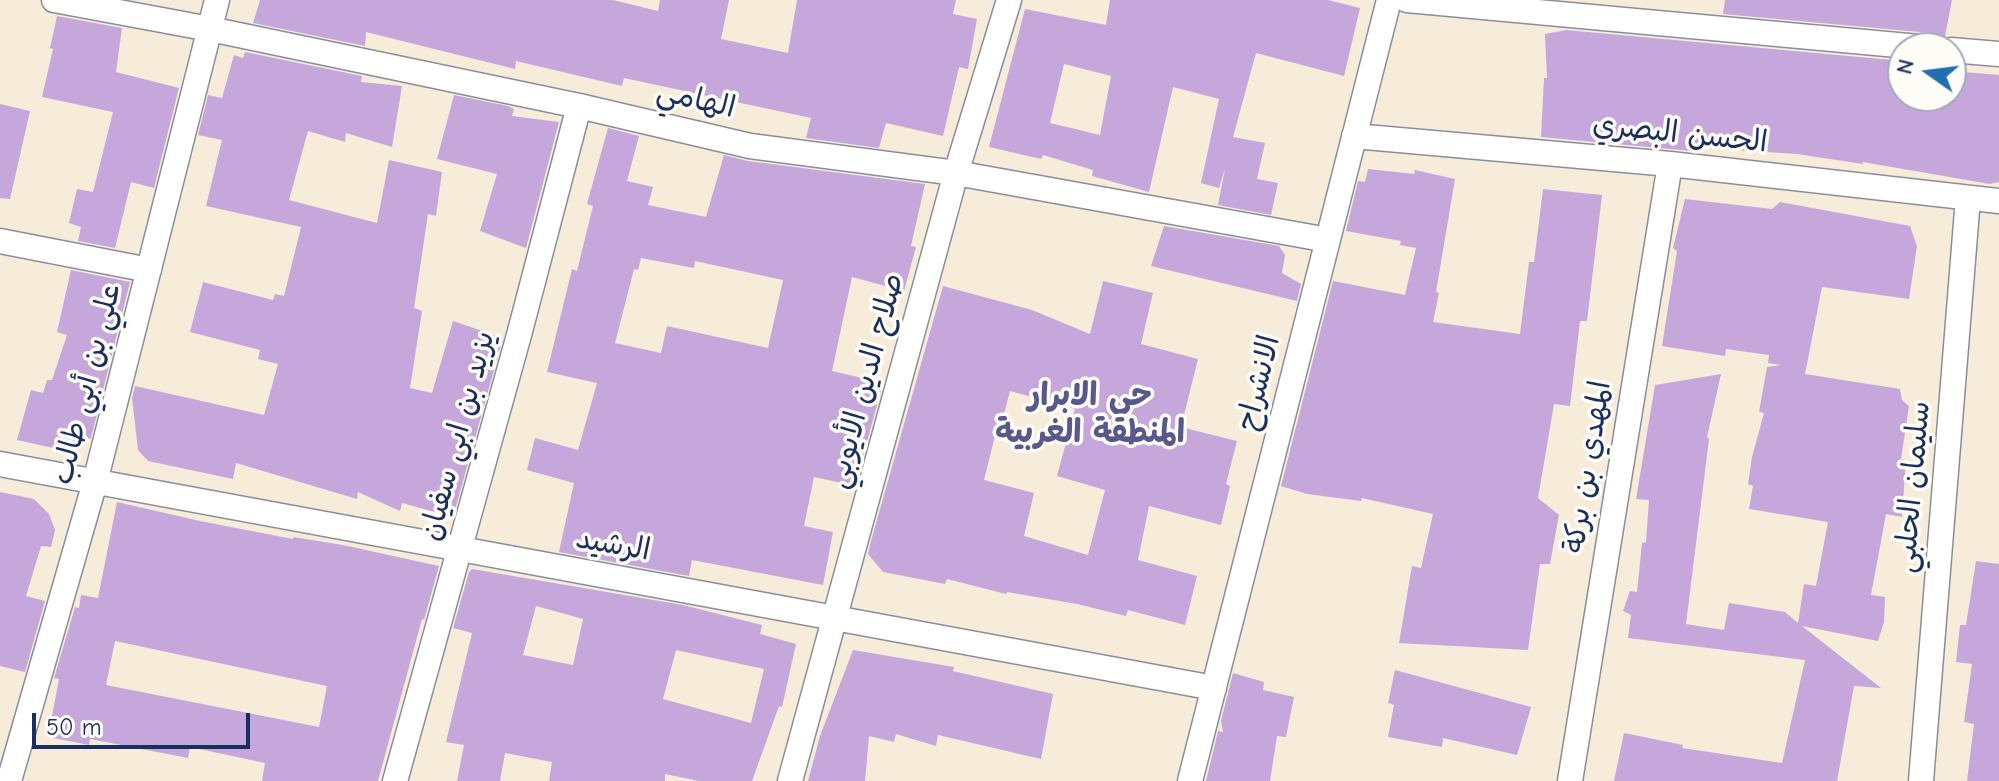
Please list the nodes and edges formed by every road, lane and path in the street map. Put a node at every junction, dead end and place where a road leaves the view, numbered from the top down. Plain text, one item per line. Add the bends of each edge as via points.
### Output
1 (54, 0) edge
2 (217, 0) edge
3 (1009, 0) edge
4 (1389, 0) edge
5 (1407, 0) edge
6 (210, 29) junction
7 (1887, 44) edge
8 (1967, 51) edge
9 (1999, 54) edge
10 (579, 106) junction
11 (1354, 136) junction
12 (1670, 164) junction
13 (956, 173) junction
14 (1968, 198) junction
15 (1999, 201) edge
16 (1328, 240) junction
17 (0, 241) edge
18 (149, 270) junction
19 (0, 464) edge
20 (95, 482) junction
21 (460, 549) junction
22 (835, 619) junction
23 (1214, 688) junction
24 (9, 781) edge
25 (395, 781) edge
26 (790, 781) edge
27 (1190, 781) edge
28 (1570, 781) edge
29 (1921, 781) edge

1 - 6 street, الهامي
2 - 6 street, علي بن أبي طالب
3 - 13 street, صلاح الدين الأيوبي
4 - 11 street, الانشراح
5 - 7 street
6 - 10 street, الهامي
6 - 18 street, علي بن أبي طالب
8 - 9 street
10 - 13 street, الهامي via 750,146
10 - 21 street, يزيد بن ابي سفيان
11 - 12 street, الحسن البصري
11 - 16 street, الانشراح
12 - 14 street, الحسن البصري
12 - 28 street, المهدي بن بركة
13 - 16 street, الهامي
13 - 22 street, صلاح الدين الأيوبي
14 - 15 street, الحسن البصري
14 - 29 street, سليمان الحلبي
16 - 23 street, الانشراح
17 - 18 street
18 - 20 street, علي بن أبي طالب
19 - 20 street, الرشيد
20 - 21 street, الرشيد
20 - 24 street, علي بن أبي طالب
21 - 22 street, الرشيد
21 - 25 street, يزيد بن ابي سفيان
22 - 23 street, الرشيد
22 - 26 street, صلاح الدين الأيوبي
23 - 27 street, الانشراح

